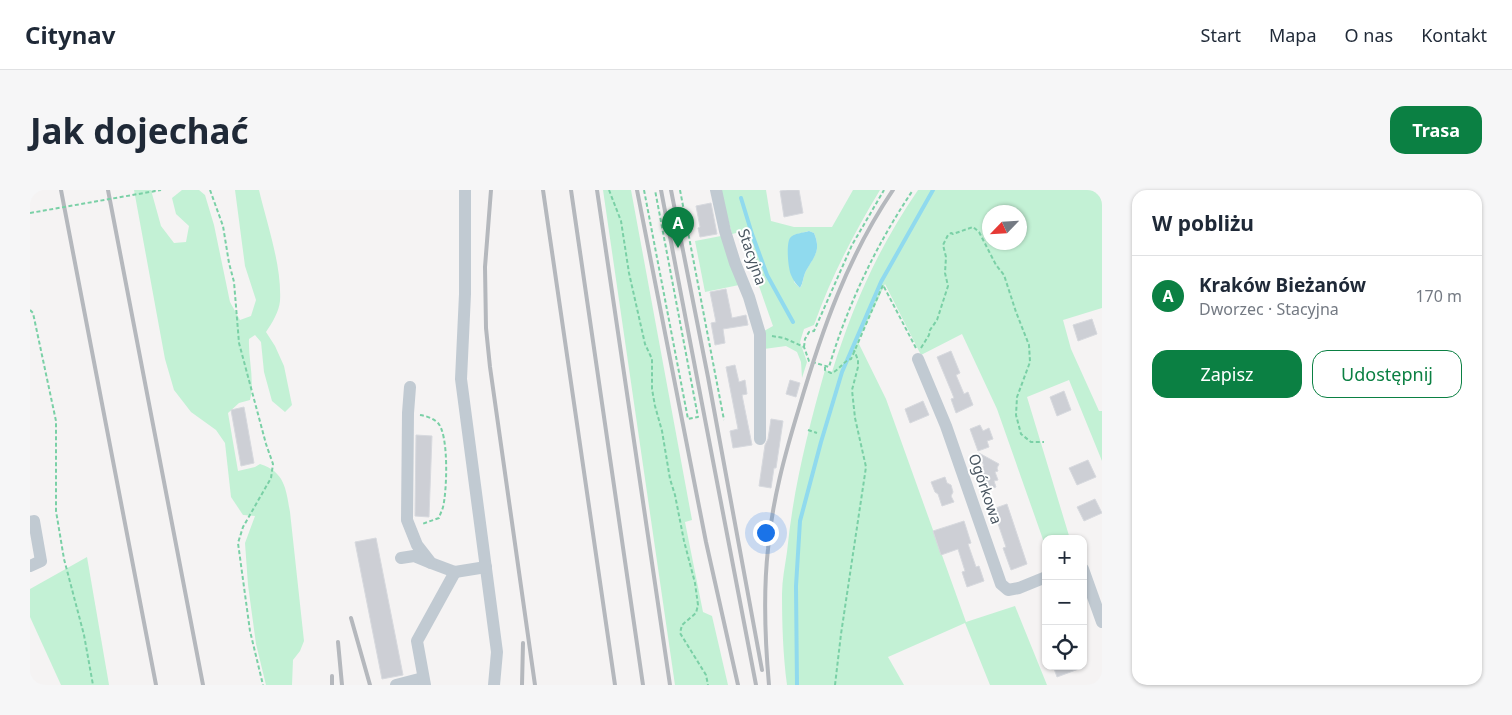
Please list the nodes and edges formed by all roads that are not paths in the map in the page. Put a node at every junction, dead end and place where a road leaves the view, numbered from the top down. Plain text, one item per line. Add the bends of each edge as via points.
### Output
1 (465, 190) edge
2 (716, 190) edge
3 (918, 360) dead end
4 (410, 387) dead end
5 (760, 439) dead end
6 (30, 522) edge
7 (402, 558) dead end
8 (431, 563) junction
9 (30, 566) edge
10 (486, 567) junction
11 (455, 572) junction
12 (1042, 579) edge
13 (1087, 580) edge
14 (1102, 622) edge
15 (424, 681) edge
16 (396, 685) edge
17 (494, 685) edge

1 - 10 street via 460,379
2 - 5 street, Stacyjna via 725,231 760,334
3 - 12 street, Ogórkowa via 946,426 1001,584 1008,590
4 - 8 street via 407,520 418,545
6 - 9 street via 34,521 41,561
7 - 8 street via 414,556
8 - 11 street
10 - 11 street
10 - 17 street via 497,652
11 - 15 street via 417,641
13 - 14 street
15 - 16 street

